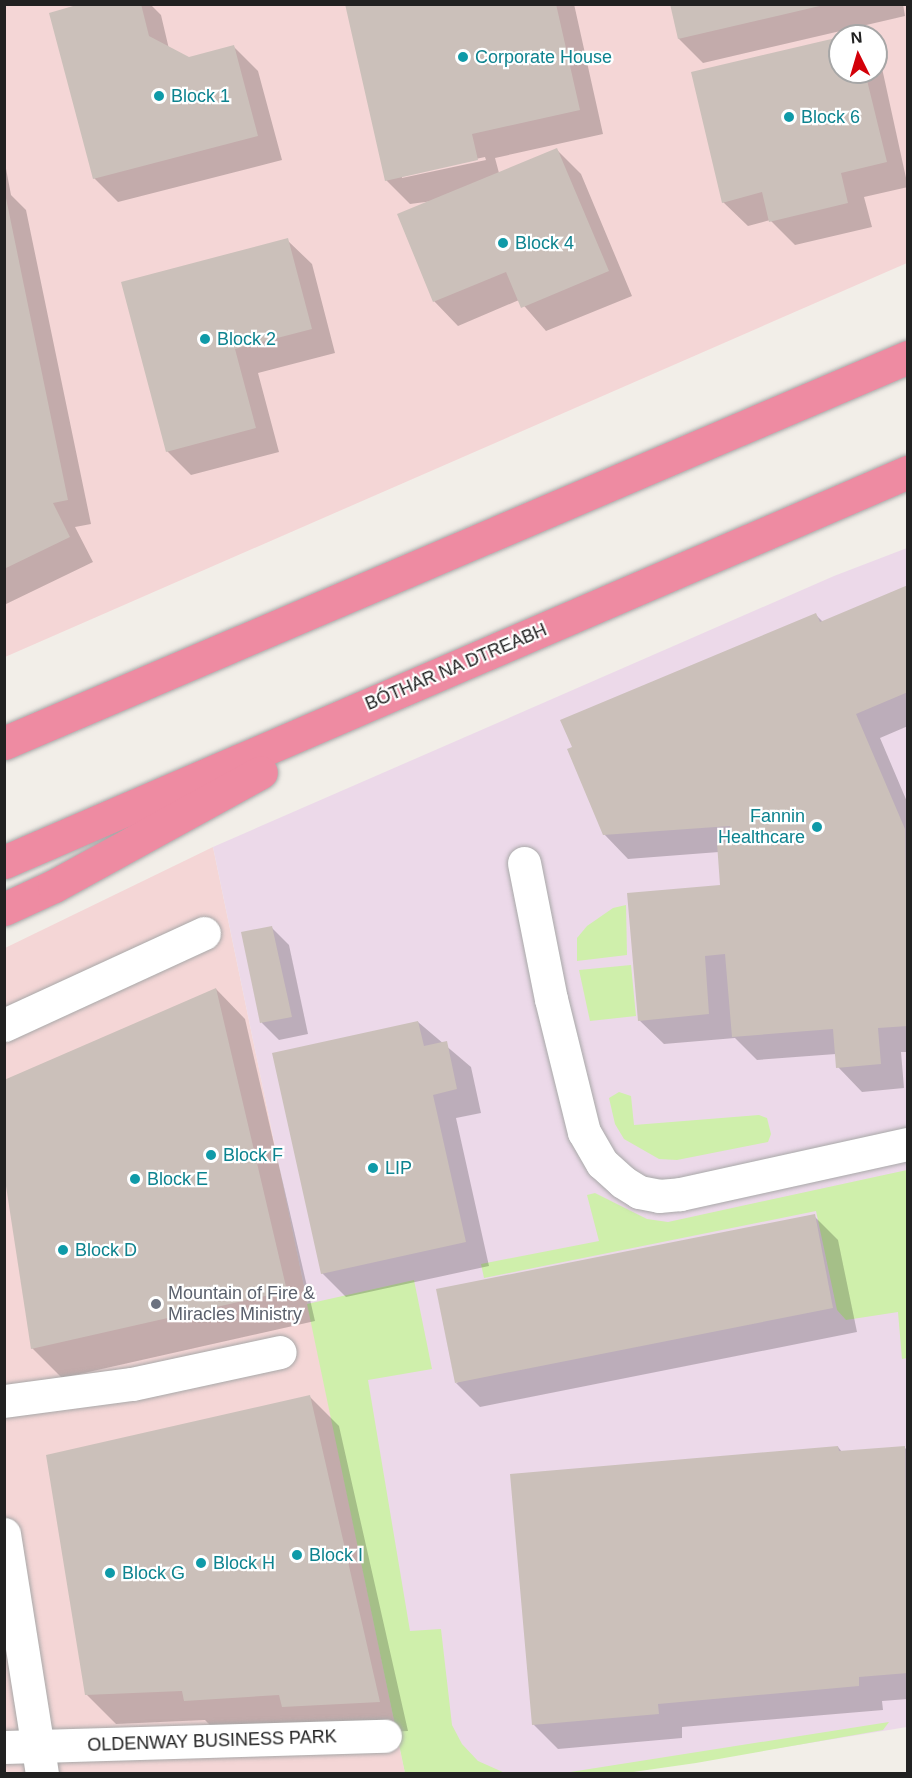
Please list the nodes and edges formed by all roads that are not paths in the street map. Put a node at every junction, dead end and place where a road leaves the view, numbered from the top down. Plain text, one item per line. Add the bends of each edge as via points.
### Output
1 (908, 357) edge
2 (908, 472) edge
3 (428, 680) junction
4 (68, 716) junction
5 (4, 734) edge
6 (4, 743) edge
7 (4, 862) edge
8 (524, 863) dead end
9 (4, 909) edge
10 (204, 933) dead end
11 (4, 1025) edge
12 (908, 1144) edge
13 (280, 1352) dead end
14 (4, 1401) edge
15 (4, 1534) edge
16 (386, 1736) dead end
17 (4, 1747) edge
18 (40, 1760) edge

1 - 4 highway
2 - 3 highway, BÓTHAR NA DTREABH
3 - 7 highway, BÓTHAR NA DTREABH
3 - 9 highway via 54,886
4 - 5 street
4 - 6 highway
8 - 12 street via 551,999 584,1132 602,1163 623,1182 639,1192 658,1196 680,1194
10 - 11 street
13 - 14 street via 132,1384
15 - 18 street
16 - 18 street, OLDENWAY BUSINESS PARK
17 - 18 street, OLDENWAY BUSINESS PARK

